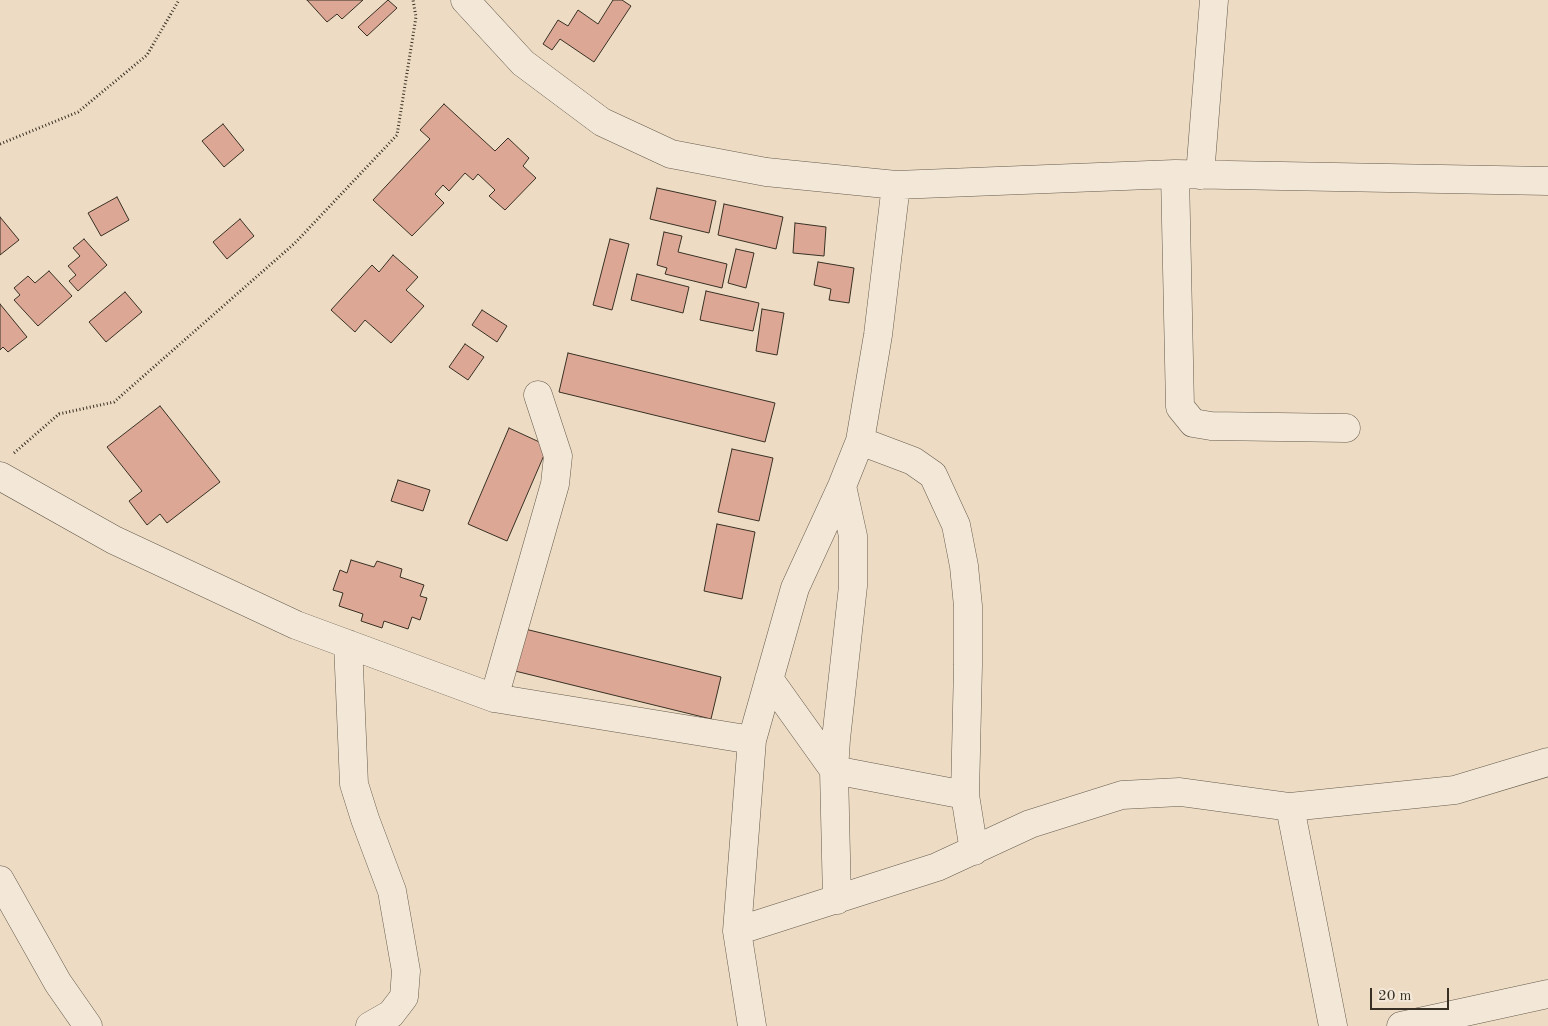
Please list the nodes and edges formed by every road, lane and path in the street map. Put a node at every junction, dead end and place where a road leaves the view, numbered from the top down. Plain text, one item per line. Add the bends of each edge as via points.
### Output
1 (179, 0) edge
2 (413, 0) edge
3 (465, 0) edge
4 (1214, 0) edge
5 (0, 144) edge
6 (1188, 175) junction
7 (1548, 182) edge
8 (896, 185) junction
9 (538, 395) dead end
10 (1346, 428) dead end
11 (860, 441) junction
12 (4, 467) edge
13 (842, 486) junction
14 (348, 644) junction
15 (769, 679) junction
16 (494, 698) junction
17 (752, 740) junction
18 (1548, 762) edge
19 (834, 770) junction
20 (965, 795) junction
21 (1290, 807) junction
22 (974, 851) junction
23 (0, 880) edge
24 (837, 900) junction
25 (737, 931) junction
26 (1548, 994) edge
27 (88, 1026) edge
28 (370, 1026) edge
29 (752, 1026) edge
30 (1333, 1026) edge
31 (1401, 1026) edge

1 - 5 path via 146,55 78,112
2 - 12 path via 416,17 397,134 295,243 114,402 59,414
3 - 8 street via 523,63 602,122 671,154 766,172
4 - 6 street
6 - 7 street
6 - 8 street
6 - 10 street via 1180,407 1193,423 1211,426
8 - 11 street via 878,335
9 - 16 street via 558,456 555,484
11 - 13 street
11 - 20 street via 913,461 933,475 956,525 968,606
12 - 14 street via 114,540 296,625
13 - 15 street via 795,588
13 - 19 street via 853,536 853,586
14 - 16 street
14 - 28 street via 354,784 392,891 406,971 404,997 391,1014
15 - 17 street
15 - 19 street
16 - 17 street
17 - 25 street
18 - 21 street via 1455,790
19 - 20 street
19 - 24 street
20 - 22 street
21 - 22 street via 1180,792 1122,794 1030,824
21 - 30 street
22 - 24 street via 937,867
23 - 27 street via 58,983
24 - 25 street
25 - 29 street
26 - 31 street

